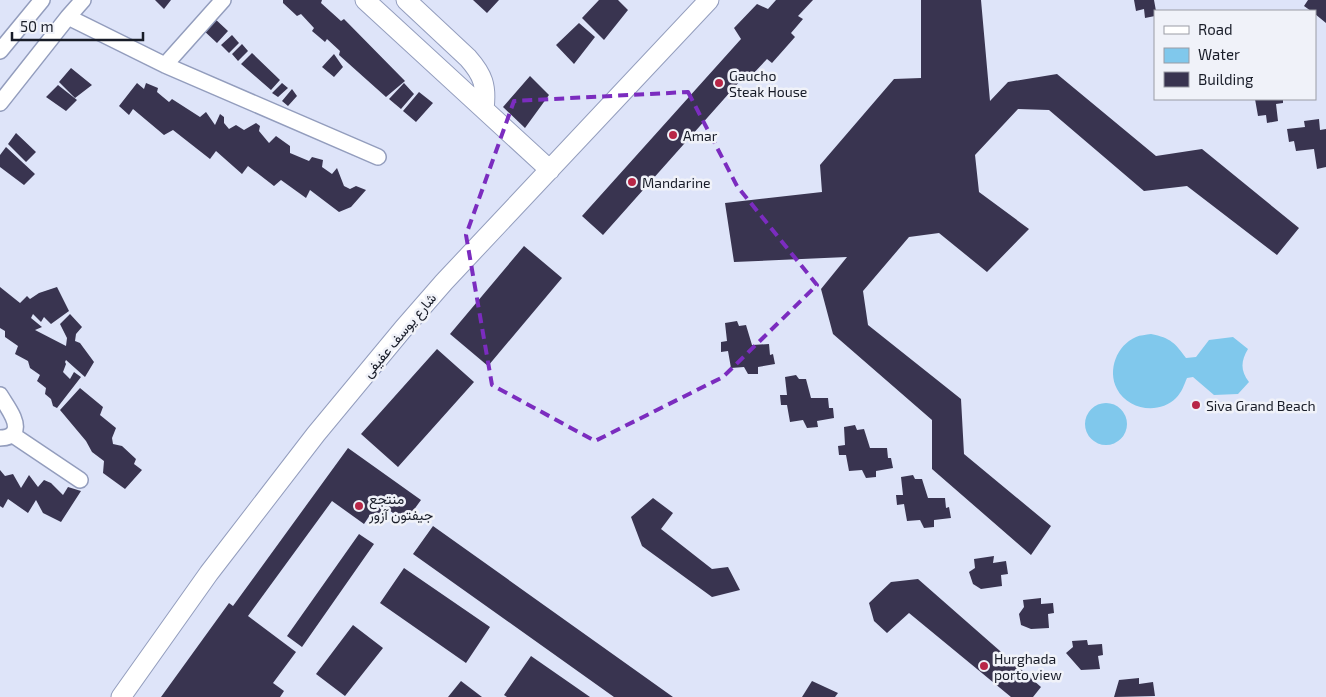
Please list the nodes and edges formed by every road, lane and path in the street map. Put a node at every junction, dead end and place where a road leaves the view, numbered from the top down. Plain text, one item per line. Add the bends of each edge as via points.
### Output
1 (42, 0) edge
2 (83, 0) edge
3 (222, 0) edge
4 (365, 0) edge
5 (406, 0) edge
6 (708, 0) edge
7 (68, 16) junction
8 (0, 51) edge
9 (165, 65) junction
10 (0, 103) edge
11 (484, 109) junction
12 (378, 157) dead end
13 (550, 170) junction
14 (0, 395) edge
15 (6, 436) edge
16 (80, 480) dead end
17 (121, 697) edge

1 - 8 street
2 - 7 street
3 - 9 street
4 - 11 street
5 - 11 street via 477,69 486,95
6 - 13 street, شارع يوسف عفيفى
7 - 9 street
7 - 10 street
9 - 12 street
11 - 13 street
13 - 17 street, شارع يوسف عفيفى via 403,328 316,434 209,573
14 - 15 street via 16,421 16,428
15 - 16 street

